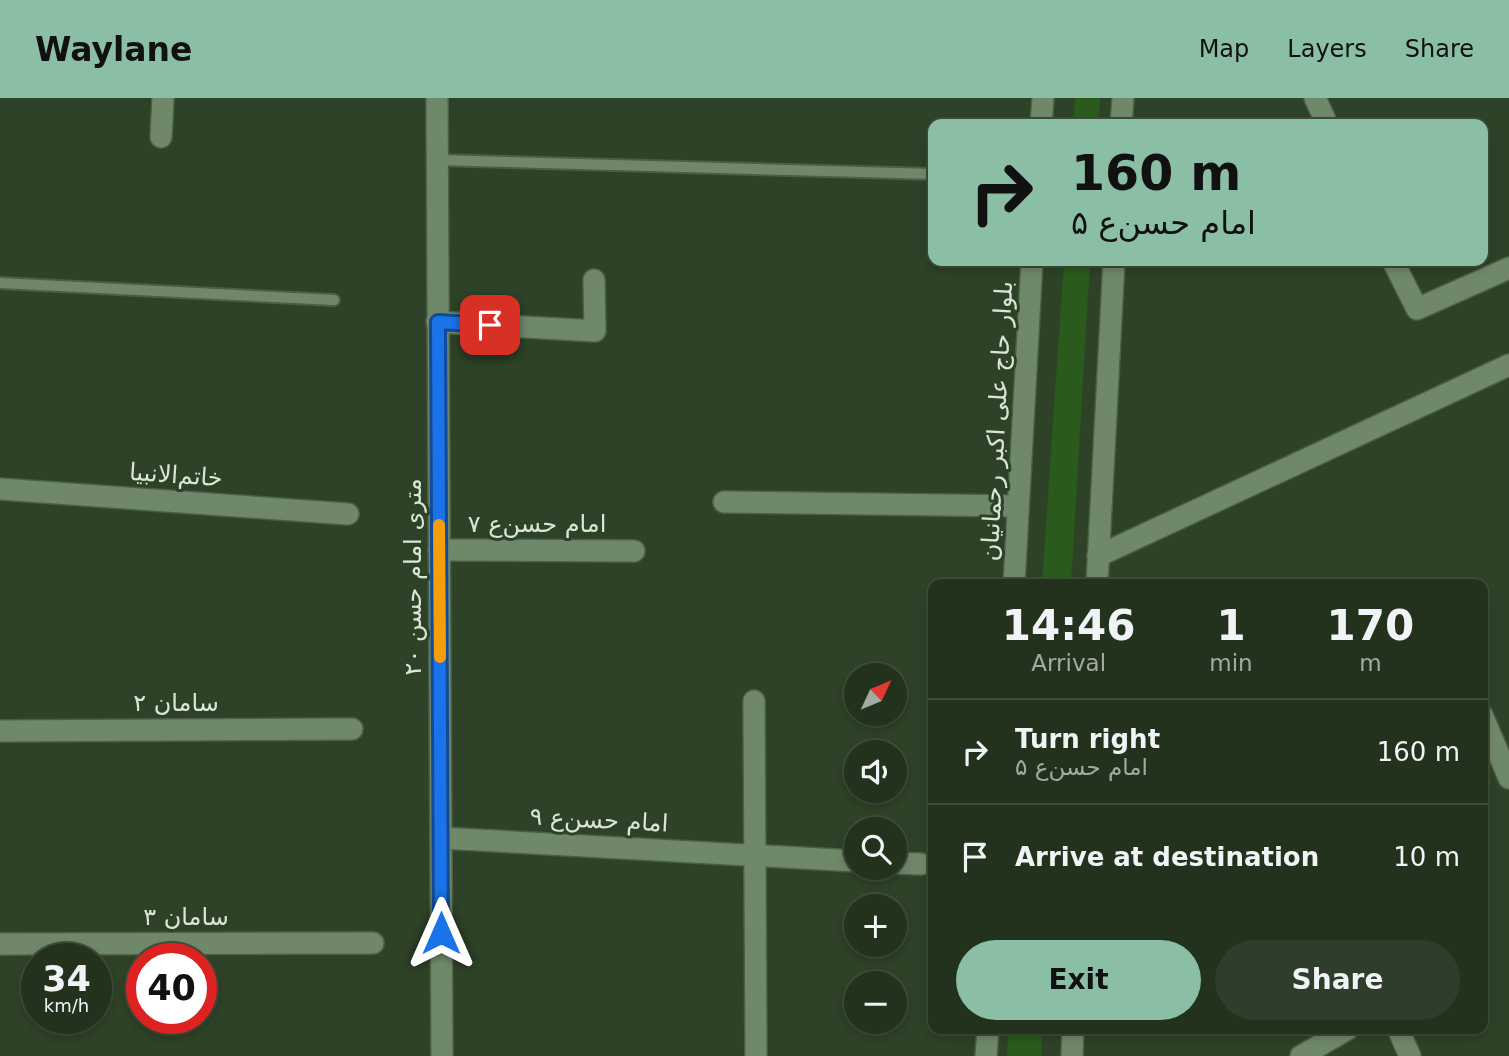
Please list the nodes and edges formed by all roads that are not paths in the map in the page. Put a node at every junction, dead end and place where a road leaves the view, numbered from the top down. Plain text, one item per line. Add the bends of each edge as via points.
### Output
1 (163, 98) edge
2 (437, 98) edge
3 (1043, 98) edge
4 (1123, 98) edge
5 (1315, 98) edge
6 (1041, 119) edge
7 (1121, 119) edge
8 (1325, 119) edge
9 (161, 137) dead end
10 (438, 160) junction
11 (928, 174) edge
12 (1032, 266) edge
13 (1114, 266) edge
14 (1395, 266) edge
15 (1509, 268) edge
16 (594, 280) dead end
17 (0, 283) edge
18 (334, 300) dead end
19 (438, 322) junction
20 (1509, 365) edge
21 (0, 489) edge
22 (724, 502) dead end
23 (1018, 506) junction
24 (348, 514) dead end
25 (439, 550) junction
26 (634, 551) dead end
27 (1098, 556) junction
28 (1014, 579) edge
29 (1097, 579) edge
30 (754, 701) dead end
31 (352, 729) dead end
32 (1488, 729) edge
33 (0, 731) edge
34 (1509, 778) edge
35 (441, 838) junction
36 (755, 855) junction
37 (844, 860) edge
38 (907, 864) edge
39 (920, 864) dead end
40 (373, 943) dead end
41 (0, 944) edge
42 (988, 1034) edge
43 (1073, 1034) edge
44 (1339, 1034) edge
45 (1400, 1034) edge
46 (756, 1054) dead end
47 (442, 1056) edge
48 (986, 1056) edge
49 (1072, 1056) edge
50 (1301, 1056) edge
51 (1410, 1056) edge

1 - 9 street
2 - 10 street, ۲۰ متری امام حسن
3 - 6 street
4 - 7 street
5 - 8 street
10 - 11 lane
10 - 19 street, ۲۰ متری امام حسن
12 - 23 street, بلوار حاج علی اکبر رحمانیان
13 - 27 street
14 - 15 street via 1416,309
16 - 19 street via 595,331
17 - 18 lane
19 - 25 street, ۲۰ متری امام حسن
20 - 27 street
21 - 24 street, خاتم‌الانبیا
22 - 23 street
23 - 28 street, بلوار حاج علی اکبر رحمانیان
25 - 26 street, امام حسن‌ع ۷
25 - 35 street, ۲۰ متری امام حسن
27 - 29 street
30 - 36 street
31 - 33 street, سامان ۲
32 - 34 street
35 - 36 street, امام حسن‌ع ۹
35 - 47 street, ۲۰ متری امام حسن
36 - 37 street, امام حسن‌ع ۹
36 - 46 street
38 - 39 street
40 - 41 street, سامان ۳
42 - 48 street
43 - 49 street
44 - 50 street
45 - 51 street

